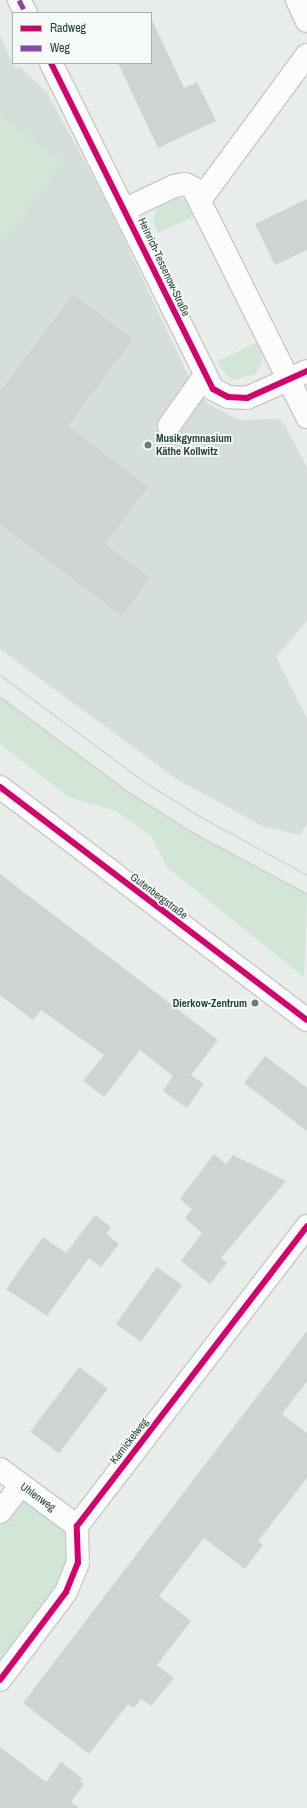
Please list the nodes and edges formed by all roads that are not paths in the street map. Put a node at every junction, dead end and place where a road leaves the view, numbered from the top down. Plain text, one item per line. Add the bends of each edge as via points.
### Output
1 (19, 0) edge
2 (297, 0) edge
3 (25, 12) edge
4 (307, 21) edge
5 (307, 56) edge
6 (52, 64) edge
7 (200, 200) junction
8 (126, 209) junction
9 (307, 371) edge
10 (205, 375) junction
11 (287, 380) junction
12 (307, 417) edge
13 (169, 426) dead end
14 (0, 787) edge
15 (307, 1020) edge
16 (307, 1226) edge
17 (0, 1469) edge
18 (21, 1485) junction
19 (0, 1512) edge
20 (77, 1526) junction
21 (0, 1680) edge

1 - 3 street
2 - 4 street
5 - 7 street
6 - 8 street, Heinrich-Tessenow-Straße
7 - 8 street, Heinrich-Tessenow-Straße via 193,188 185,184
7 - 11 street, Heinrich-Tessenow-Straße
8 - 10 street, Heinrich-Tessenow-Straße
9 - 11 street, Heinrich-Tessenow-Straße
10 - 11 street, Heinrich-Tessenow-Straße via 213,389 228,397 247,398
10 - 13 street
11 - 12 street
14 - 15 street, Gutenbergstraße
16 - 20 street, Karnickelweg
17 - 18 street, Uhlenweg
18 - 19 street
18 - 20 street, Uhlenweg
20 - 21 street via 78,1562 66,1592

